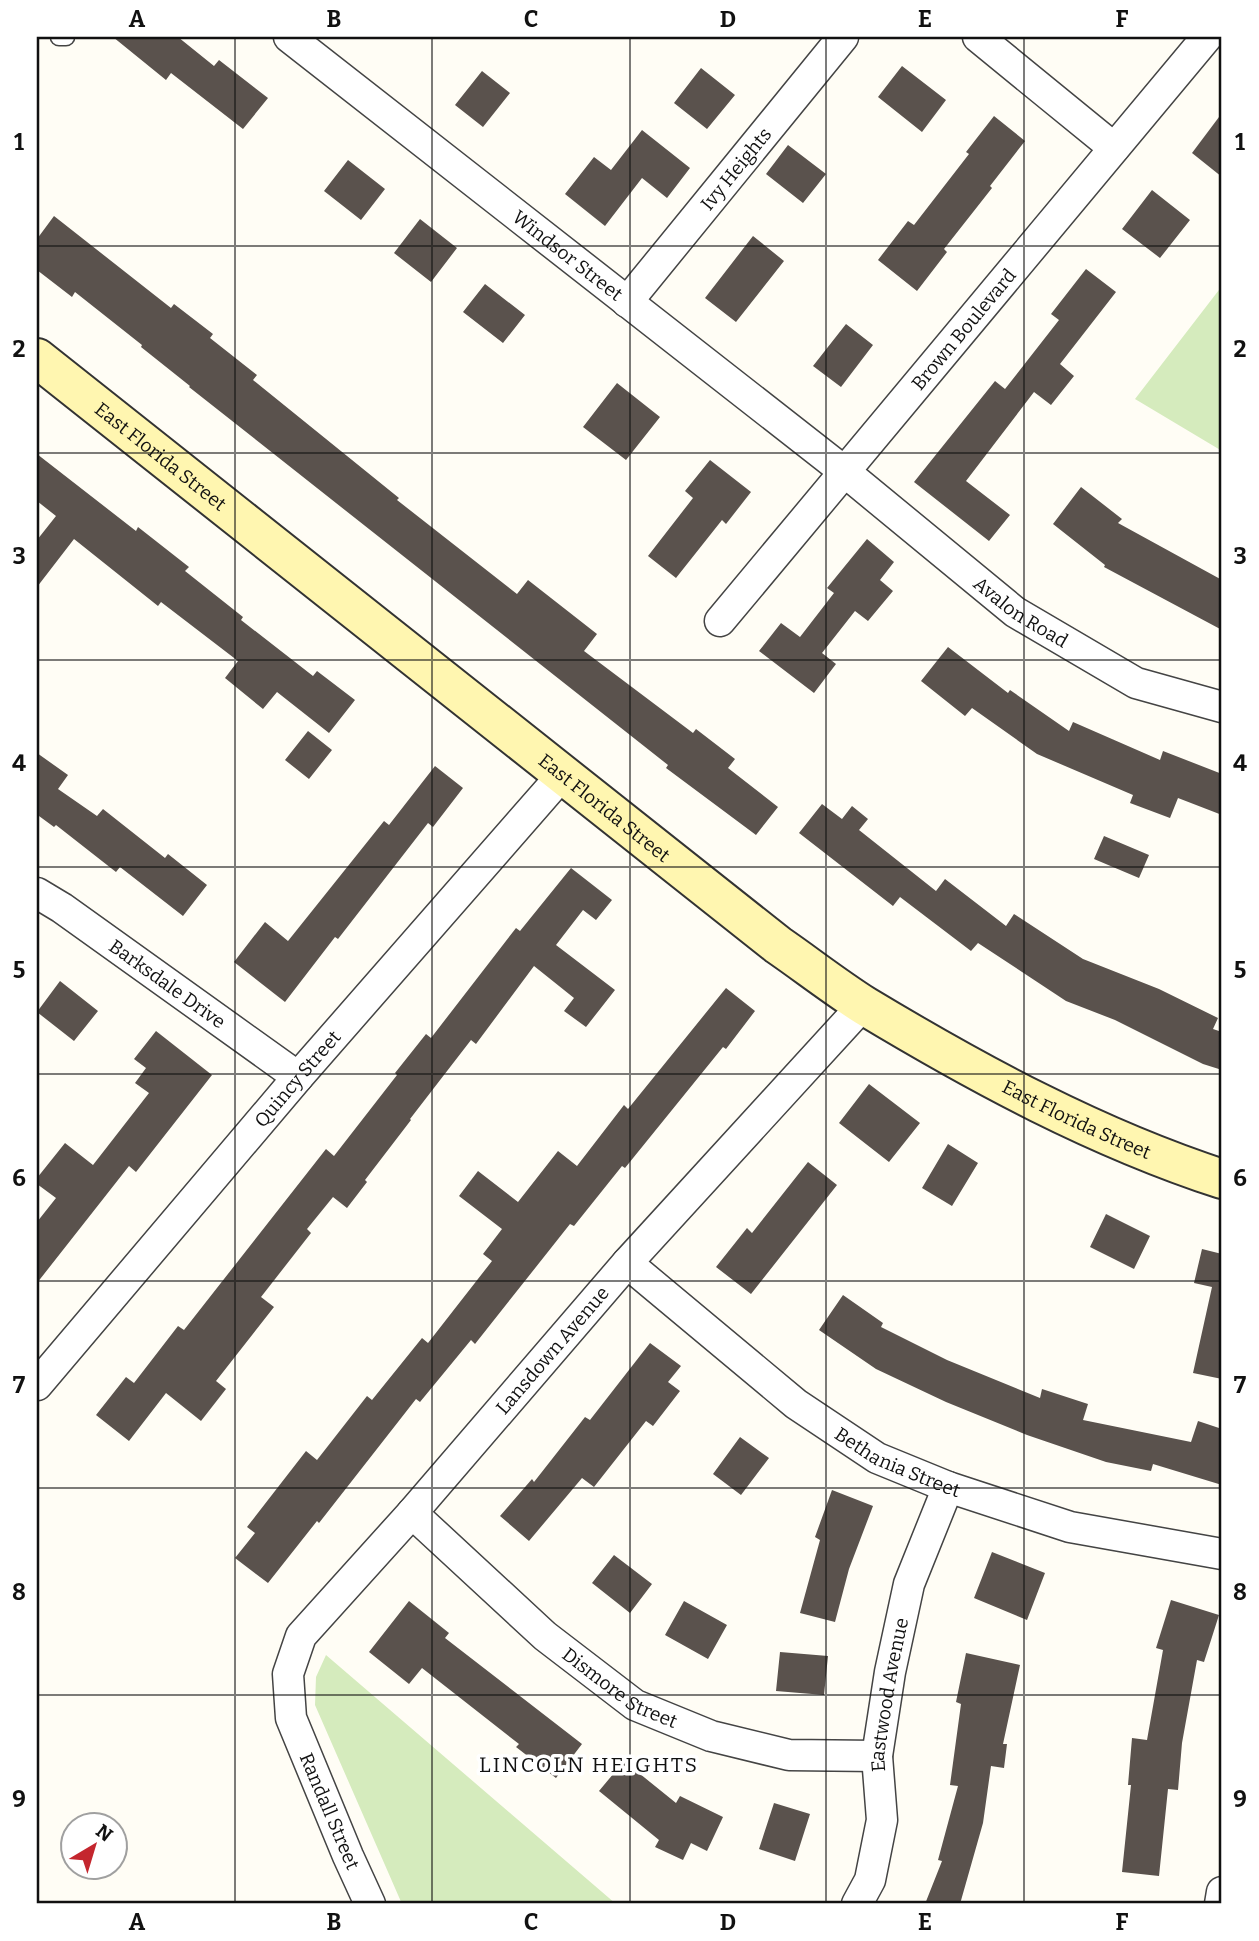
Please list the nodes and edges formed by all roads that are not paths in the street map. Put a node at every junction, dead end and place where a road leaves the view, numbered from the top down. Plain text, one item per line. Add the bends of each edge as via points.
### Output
1 (59, 37) edge
2 (66, 37) edge
3 (289, 37) edge
4 (843, 37) edge
5 (978, 37) edge
6 (1207, 37) edge
7 (1114, 148) junction
8 (627, 302) junction
9 (37, 358) edge
10 (845, 472) junction
11 (720, 621) dead end
12 (1222, 707) edge
13 (563, 774) junction
14 (37, 893) edge
15 (863, 1004) junction
16 (298, 1077) junction
17 (1222, 1179) edge
18 (627, 1263) junction
19 (37, 1385) edge
20 (948, 1488) junction
21 (412, 1513) junction
22 (1222, 1553) edge
23 (291, 1718) joint
24 (877, 1756) junction
25 (1222, 1892) edge
26 (370, 1904) edge
27 (857, 1904) edge
28 (1220, 1904) edge

1 - 2 lane
3 - 8 street, Windsor Street
4 - 8 street, Ivy Heights
5 - 7 street
6 - 7 street, Brown Boulevard
7 - 10 street, Brown Boulevard
8 - 10 street, Windsor Street
9 - 13 main road, East Florida Street
10 - 11 street, Brown Boulevard
10 - 12 street, Avalon Road via 1015,612 1136,683
13 - 15 main road, East Florida Street via 778,945
13 - 16 street, Quincy Street
14 - 16 street, Barksdale Drive
15 - 17 main road, East Florida Street via 1037,1103
15 - 18 street, Lansdown Avenue
16 - 19 street, Quincy Street
18 - 20 street, Bethania Street via 796,1404 877,1458
18 - 21 street, Lansdown Avenue
20 - 22 street, Bethania Street via 1070,1527
20 - 24 street, Eastwood Avenue via 909,1584
21 - 23 street, Lansdown Avenue via 301,1636 288,1674
21 - 24 street, Dismore Street via 545,1636 635,1705 711,1736 789,1755
23 - 26 street, Randall Street
24 - 27 street, Eastwood Avenue via 883,1820 870,1880
25 - 28 street

